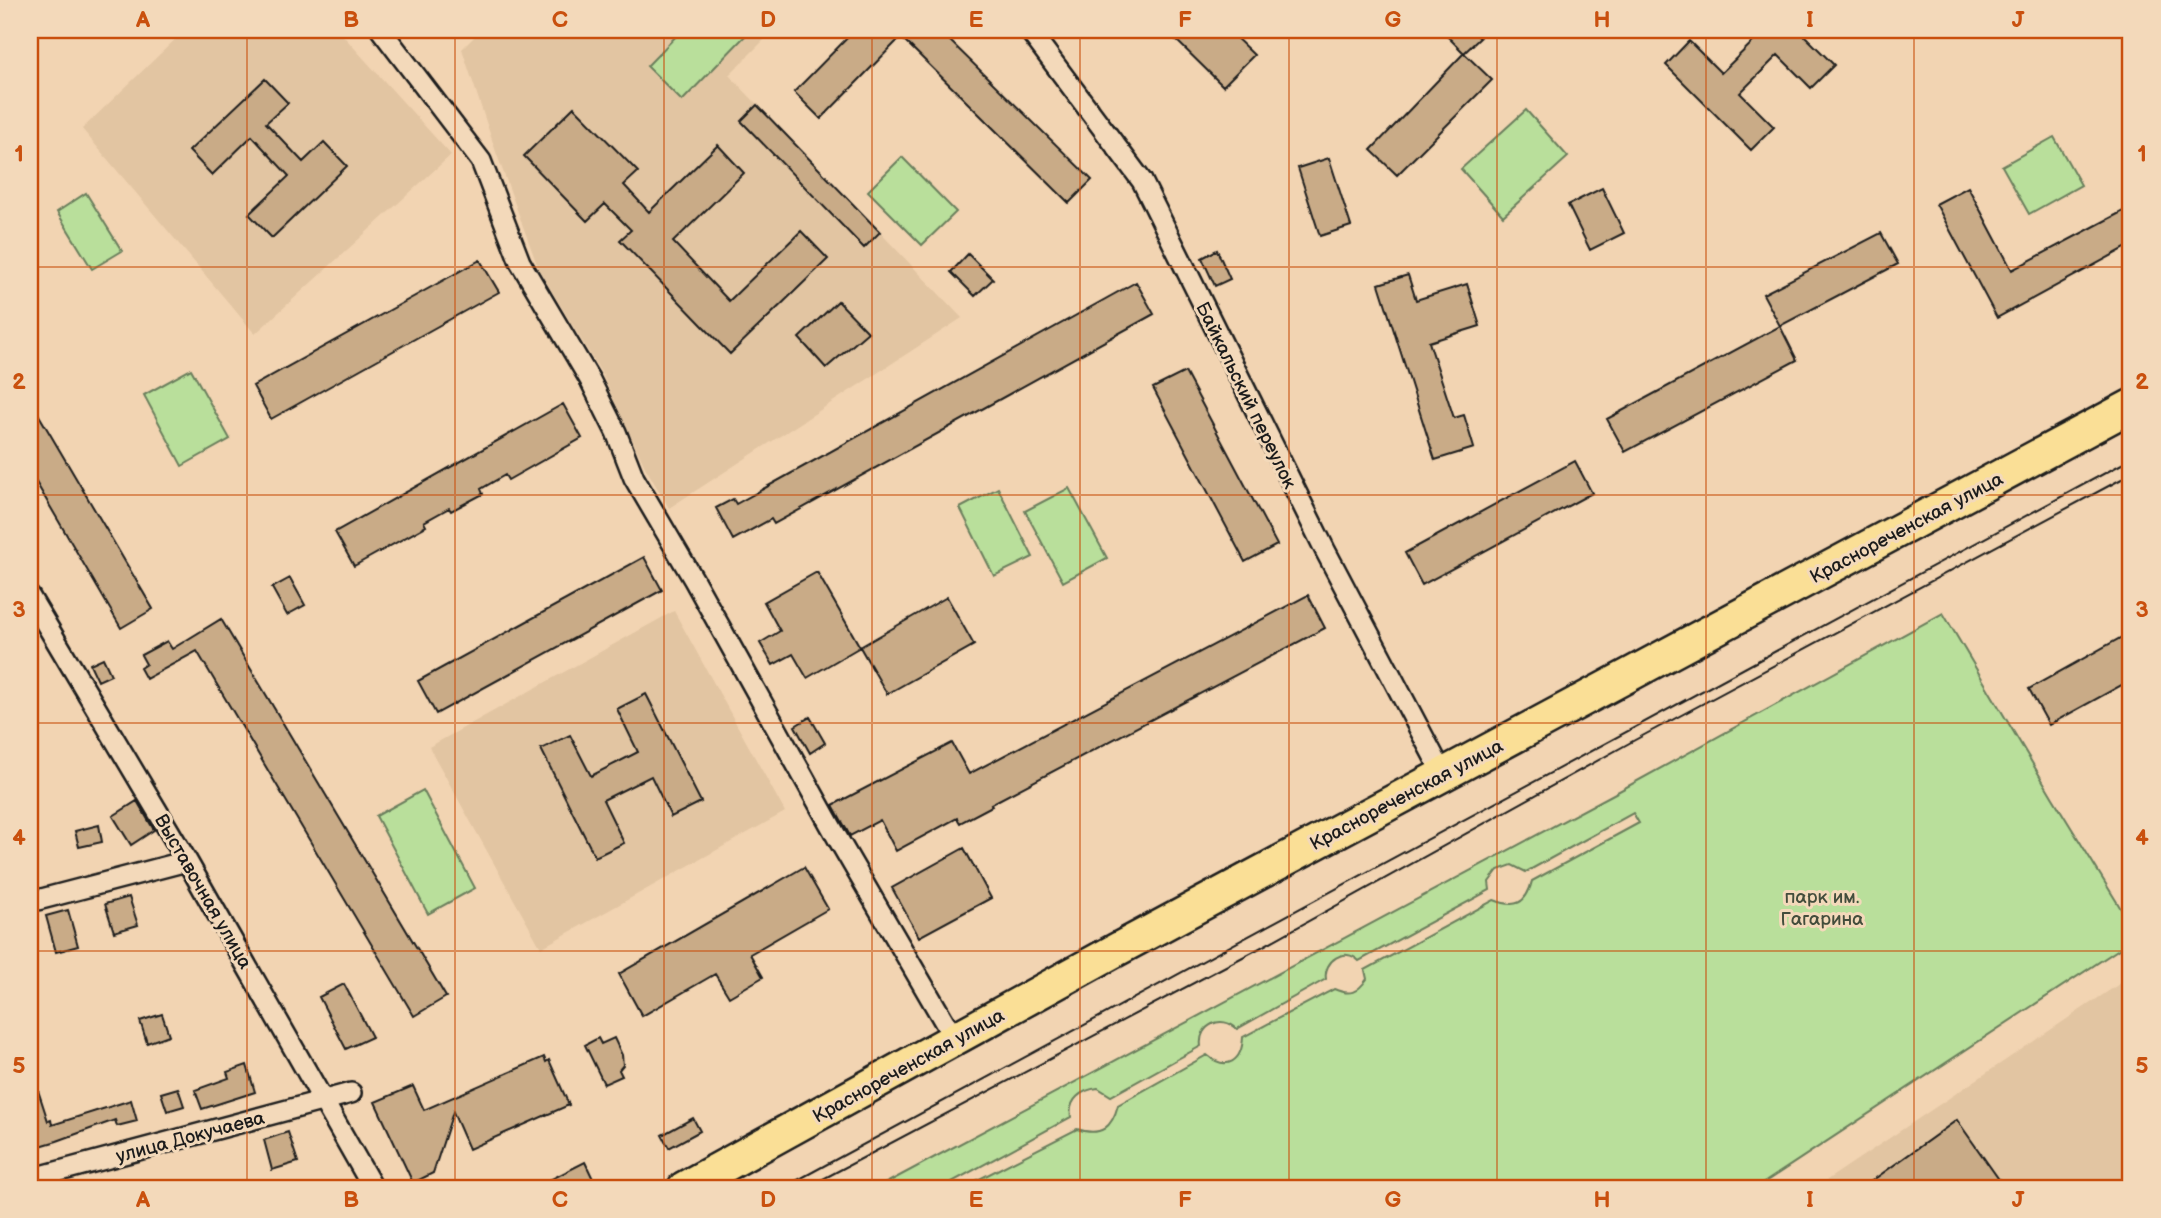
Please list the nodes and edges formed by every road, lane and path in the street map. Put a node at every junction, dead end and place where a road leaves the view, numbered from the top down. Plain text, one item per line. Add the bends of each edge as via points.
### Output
1 (381, 30) edge
2 (1030, 30) edge
3 (2131, 406) edge
4 (30, 597) edge
5 (1443, 774) junction
6 (187, 862) junction
7 (30, 902) edge
8 (955, 1040) junction
9 (351, 1093) dead end
10 (324, 1101) junction
11 (30, 1179) edge
12 (373, 1188) edge
13 (684, 1188) edge

1 - 8 street via 481,160 520,262 590,380 634,478
2 - 5 street, Байкальский переулок via 1142,181 1318,538
3 - 5 main road, Краснореченская улица
4 - 6 street, Выставочная улица
5 - 8 main road, Краснореченская улица
6 - 7 street
6 - 10 street, Выставочная улица
8 - 13 main road, Краснореченская улица
9 - 10 street, улица Докучаева
10 - 11 street, улица Докучаева
10 - 12 street, Выставочная улица

